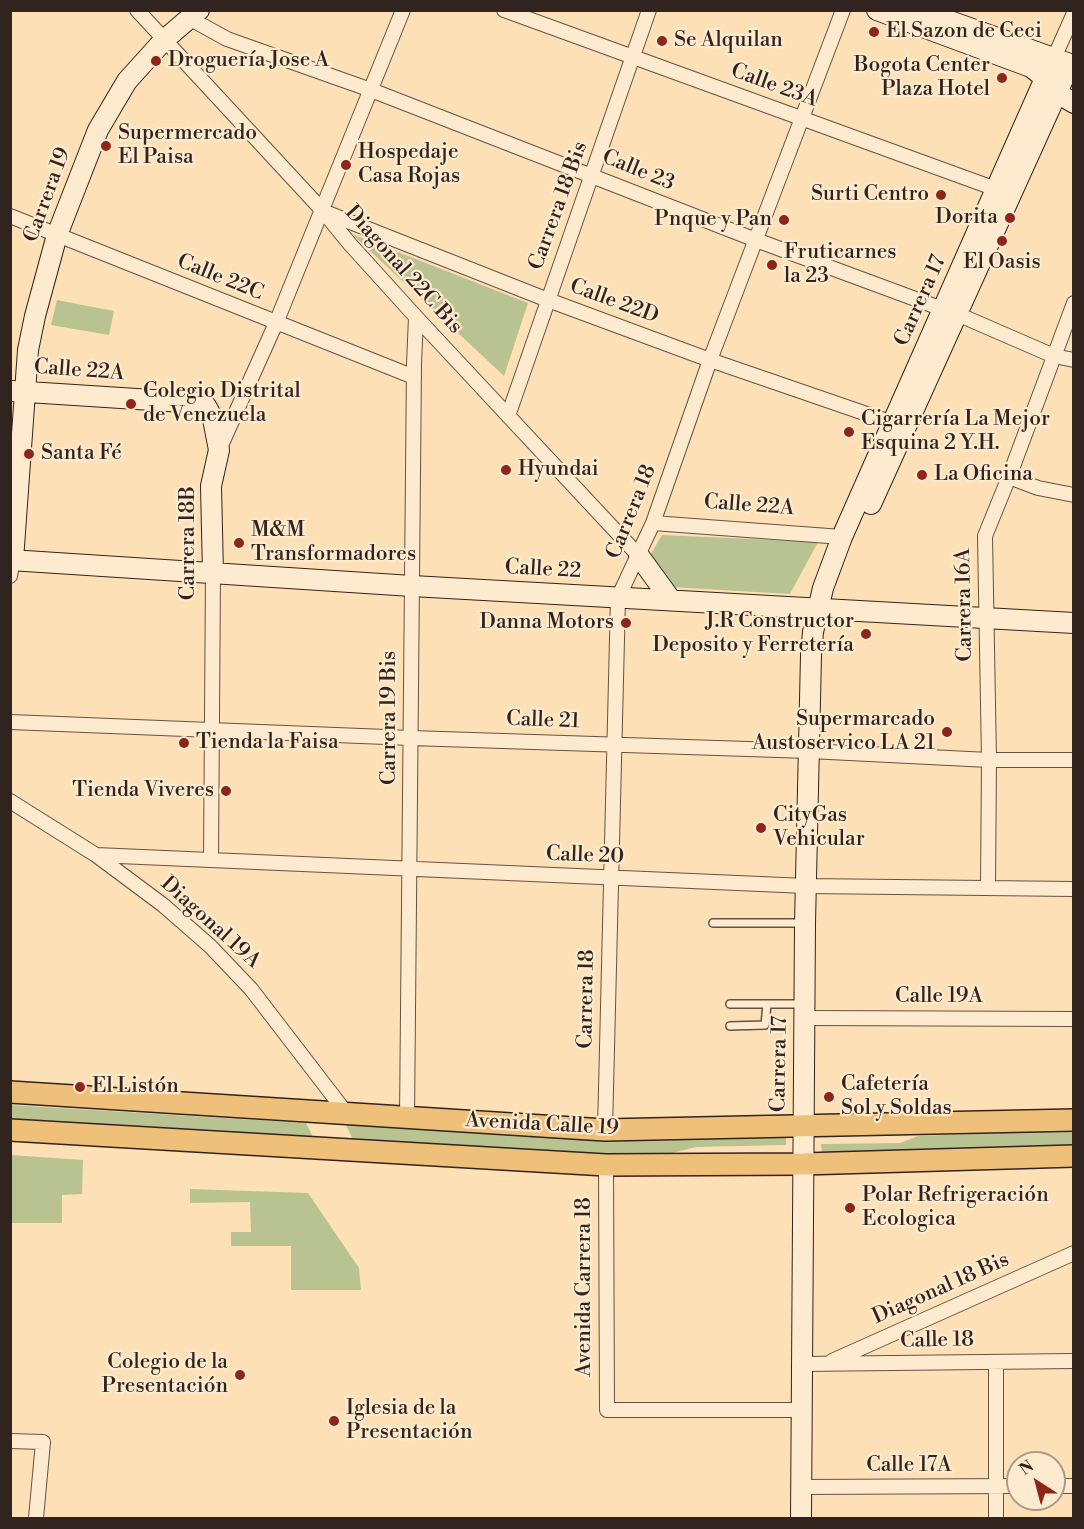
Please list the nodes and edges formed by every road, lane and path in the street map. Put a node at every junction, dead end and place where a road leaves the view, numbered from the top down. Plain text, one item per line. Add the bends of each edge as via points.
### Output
1 (137, 10) edge
2 (403, 10) edge
3 (504, 10) edge
4 (649, 10) edge
5 (843, 10) edge
6 (877, 10) edge
7 (919, 10) edge
8 (1074, 13) edge
9 (194, 14) edge
10 (164, 40) junction
11 (633, 57) junction
12 (1066, 59) edge
13 (371, 90) junction
14 (1059, 91) edge
15 (803, 119) junction
16 (592, 175) junction
17 (996, 189) junction
18 (323, 211) junction
19 (10, 216) edge
20 (57, 235) junction
21 (756, 240) junction
22 (548, 300) junction
23 (1074, 303) edge
24 (950, 312) junction
25 (416, 317) junction
26 (276, 323) junction
27 (1054, 356) junction
28 (710, 360) junction
29 (1074, 360) edge
30 (414, 370) junction
31 (17, 391) edge
32 (508, 416) junction
33 (892, 423) junction
34 (219, 450) junction
35 (1009, 477) junction
36 (1074, 495) edge
37 (653, 523) junction
38 (842, 537) junction
39 (639, 556) junction
40 (11, 566) edge
41 (213, 574) junction
42 (412, 586) junction
43 (618, 598) junction
44 (671, 600) junction
45 (818, 610) junction
46 (985, 619) junction
47 (1074, 623) edge
48 (10, 722) edge
49 (211, 731) junction
50 (411, 738) junction
51 (615, 744) junction
52 (809, 751) junction
53 (989, 760) junction
54 (1074, 760) edge
55 (10, 801) edge
56 (96, 855) junction
57 (211, 860) junction
58 (410, 869) junction
59 (611, 878) junction
60 (806, 886) junction
61 (988, 887) junction
62 (1074, 889) edge
63 (713, 923) dead end
64 (805, 924) junction
65 (730, 1004) dead end
66 (767, 1004) junction
67 (805, 1011) junction
68 (1074, 1018) edge
69 (730, 1026) dead end
70 (10, 1092) edge
71 (347, 1114) junction
72 (408, 1118) junction
73 (1074, 1120) edge
74 (804, 1126) junction
75 (10, 1130) edge
76 (605, 1130) junction
77 (1074, 1156) edge
78 (803, 1164) junction
79 (606, 1165) junction
80 (1074, 1253) edge
81 (1074, 1361) edge
82 (996, 1362) junction
83 (801, 1364) junction
84 (826, 1364) junction
85 (801, 1410) junction
86 (10, 1441) edge
87 (996, 1486) junction
88 (1006, 1486) edge
89 (800, 1487) junction
90 (36, 1518) edge
91 (801, 1518) edge
92 (996, 1518) edge

1 - 10 street, Diagonal 22C Bis
2 - 13 street, Carrera 18B
3 - 11 street, Calle 23A
4 - 11 street, Carrera 18 Bis
5 - 15 street, Carrera 18
6 - 14 street via 1031,67
7 - 12 street
8 - 12 street, Carrera 17
9 - 10 street, Carrera 19
9 - 13 street, Calle 23 via 227,39
10 - 18 street, Diagonal 22C Bis
10 - 20 street, Carrera 19 via 127,81 98,130
11 - 15 street, Calle 23A
11 - 16 street, Carrera 18 Bis
12 - 14 street, Carrera 17
13 - 16 street, Calle 23
13 - 18 street, Carrera 18B
14 - 17 street, Carrera 17
14 - 24 street, Carrera 17
15 - 17 street, Calle 23A
15 - 21 street, Carrera 18
16 - 21 street, Calle 23
16 - 22 street, Carrera 18 Bis
17 - 24 street, Carrera 17
18 - 22 street, Calle 22D
18 - 25 street, Diagonal 22C Bis
18 - 26 street, Carrera 18B
19 - 20 street, Calle 22C
20 - 26 street, Calle 22C
20 - 31 street, Carrera 19
21 - 24 street, Calle 23
21 - 28 street, Carrera 18
22 - 28 street, Calle 22D
22 - 32 street, Carrera 18 Bis
23 - 27 street, Carrera 16A
24 - 27 street, Calle 23
24 - 33 street, Carrera 17
24 - 45 street, Carrera 17 via 852,546
25 - 30 street, Carrera 19 Bis
25 - 32 street, Diagonal 22C Bis
26 - 30 street, Calle 22C
26 - 34 street, Carrera 18B
27 - 29 street, Calle 23
27 - 35 street, Carrera 16A
28 - 33 street, Calle 22D
28 - 37 street, Carrera 18
30 - 42 street, Carrera 19 Bis
31 - 34 street, Calle 22A via 199,403 206,406 213,419
31 - 40 street, Carrera 19
32 - 39 street, Diagonal 22C Bis
33 - 38 street, Carrera 17
34 - 41 street, Carrera 18B via 211,486
35 - 36 street
35 - 46 street, Carrera 16A via 985,536
37 - 38 street, Calle 22A
37 - 39 street, Carrera 18
38 - 45 street, Carrera 17
39 - 43 street, Carrera 18
39 - 44 street
40 - 41 street, Calle 22
41 - 42 street, Calle 22
41 - 49 street, Carrera 18B
42 - 43 street, Calle 22
42 - 50 street, Carrera 19 Bis
43 - 44 street, Calle 22
43 - 51 street, Carrera 18
44 - 45 street, Calle 22
45 - 46 street, Calle 22
45 - 52 street, Carrera 17 via 811,656
46 - 47 street, Calle 22
46 - 53 street, Carrera 16A
48 - 49 street, Calle 21
49 - 50 street, Calle 21
49 - 57 street, Carrera 18B
50 - 51 street, Calle 21
50 - 58 street, Carrera 19 Bis
51 - 52 street, Calle 21
51 - 59 street, Carrera 18
52 - 53 street, Calle 21
52 - 60 street, Carrera 17
53 - 54 street, Calle 21
53 - 61 street, Carrera 16A
55 - 56 street, Diagonal 19A
56 - 57 street, Calle 20
56 - 71 street, Diagonal 19A via 210,946 251,989
57 - 58 street, Calle 20
58 - 59 street, Calle 20
58 - 72 street, Carrera 19 Bis
59 - 60 street, Calle 20
59 - 76 street, Carrera 18
60 - 61 street, Calle 20
60 - 64 street, Carrera 17
61 - 62 street, Calle 20
63 - 64 lane
64 - 67 street, Carrera 17
65 - 66 lane
66 - 67 lane
66 - 69 lane via 765,1025
67 - 68 street, Calle 19A
67 - 74 street, Carrera 17
70 - 71 main road, Avenida Calle 19
71 - 72 main road, Avenida Calle 19
72 - 76 main road, Avenida Calle 19
73 - 74 main road, Avenida Calle 19
74 - 76 main road, Avenida Calle 19
74 - 78 street, Carrera 17
75 - 79 main road, Avenida Calle 19
77 - 78 main road, Avenida Calle 19
78 - 79 main road, Avenida Calle 19
78 - 83 street, Carrera 17
79 - 85 street, Avenida Carrera 18 via 607,1410
80 - 84 street, Diagonal 18 Bis
81 - 82 street, Calle 18
82 - 84 street, Calle 18
82 - 87 street
83 - 84 street, Calle 18
83 - 85 street, Carrera 17
85 - 89 street, Carrera 17
86 - 90 street via 43,1442
87 - 88 street, Calle 17A
87 - 89 street, Calle 17A
87 - 92 street
89 - 91 street, Carrera 17

